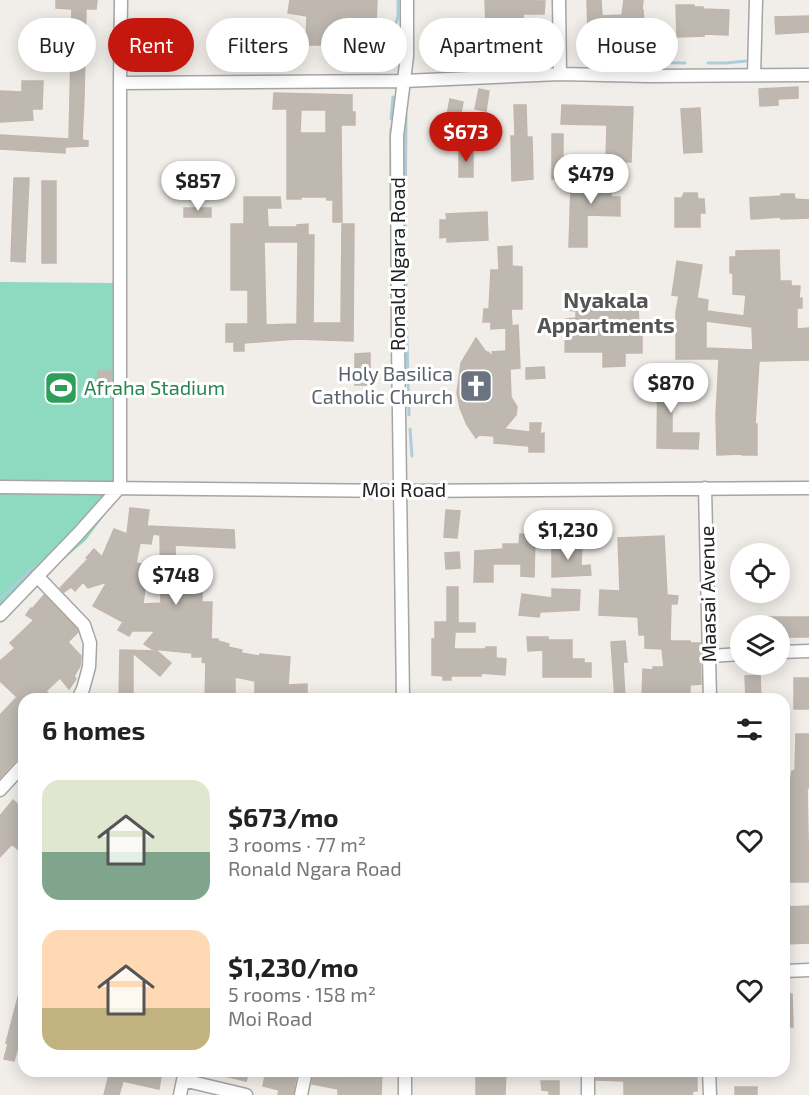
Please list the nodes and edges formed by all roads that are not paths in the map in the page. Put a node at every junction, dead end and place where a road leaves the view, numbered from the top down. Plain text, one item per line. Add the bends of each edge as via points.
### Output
1 (121, 0) edge
2 (407, 0) edge
3 (559, 0) edge
4 (756, 0) edge
5 (560, 74) junction
6 (754, 75) junction
7 (809, 75) edge
8 (404, 81) junction
9 (120, 83) junction
10 (0, 487) edge
11 (120, 487) junction
12 (705, 488) junction
13 (809, 488) edge
14 (399, 491) junction
15 (37, 576) junction
16 (0, 615) edge
17 (809, 651) edge
18 (790, 652) edge
19 (730, 655) edge
20 (710, 656) junction
21 (81, 693) edge
22 (404, 693) edge
23 (710, 693) edge
24 (18, 770) edge
25 (0, 790) edge
26 (790, 970) edge
27 (809, 970) edge
28 (184, 1077) edge
29 (187, 1077) edge
30 (305, 1077) edge
31 (405, 1077) edge
32 (588, 1077) edge
33 (710, 1077) edge
34 (180, 1095) edge
35 (246, 1095) edge
36 (301, 1095) edge
37 (405, 1095) edge
38 (588, 1095) edge
39 (710, 1095) edge

1 - 9 street
2 - 8 street, Ronald Ngara Road
3 - 5 street
4 - 6 street
5 - 6 street
5 - 8 street
6 - 7 street
8 - 9 street
8 - 14 street, Ronald Ngara Road via 397,136
9 - 11 street
10 - 11 street, Moi Road
11 - 14 street, Moi Road
11 - 15 street
12 - 13 street, Moi Road
12 - 14 street, Moi Road
12 - 20 street, Maasai Avenue
14 - 22 street, Ronald Ngara Road
15 - 16 street
15 - 21 street via 84,625 90,643 89,667
17 - 18 street
19 - 20 street
20 - 23 street, Maasai Avenue
24 - 25 street
26 - 27 street
28 - 34 street
29 - 35 street
30 - 36 street
31 - 37 street
32 - 38 street
33 - 39 street

